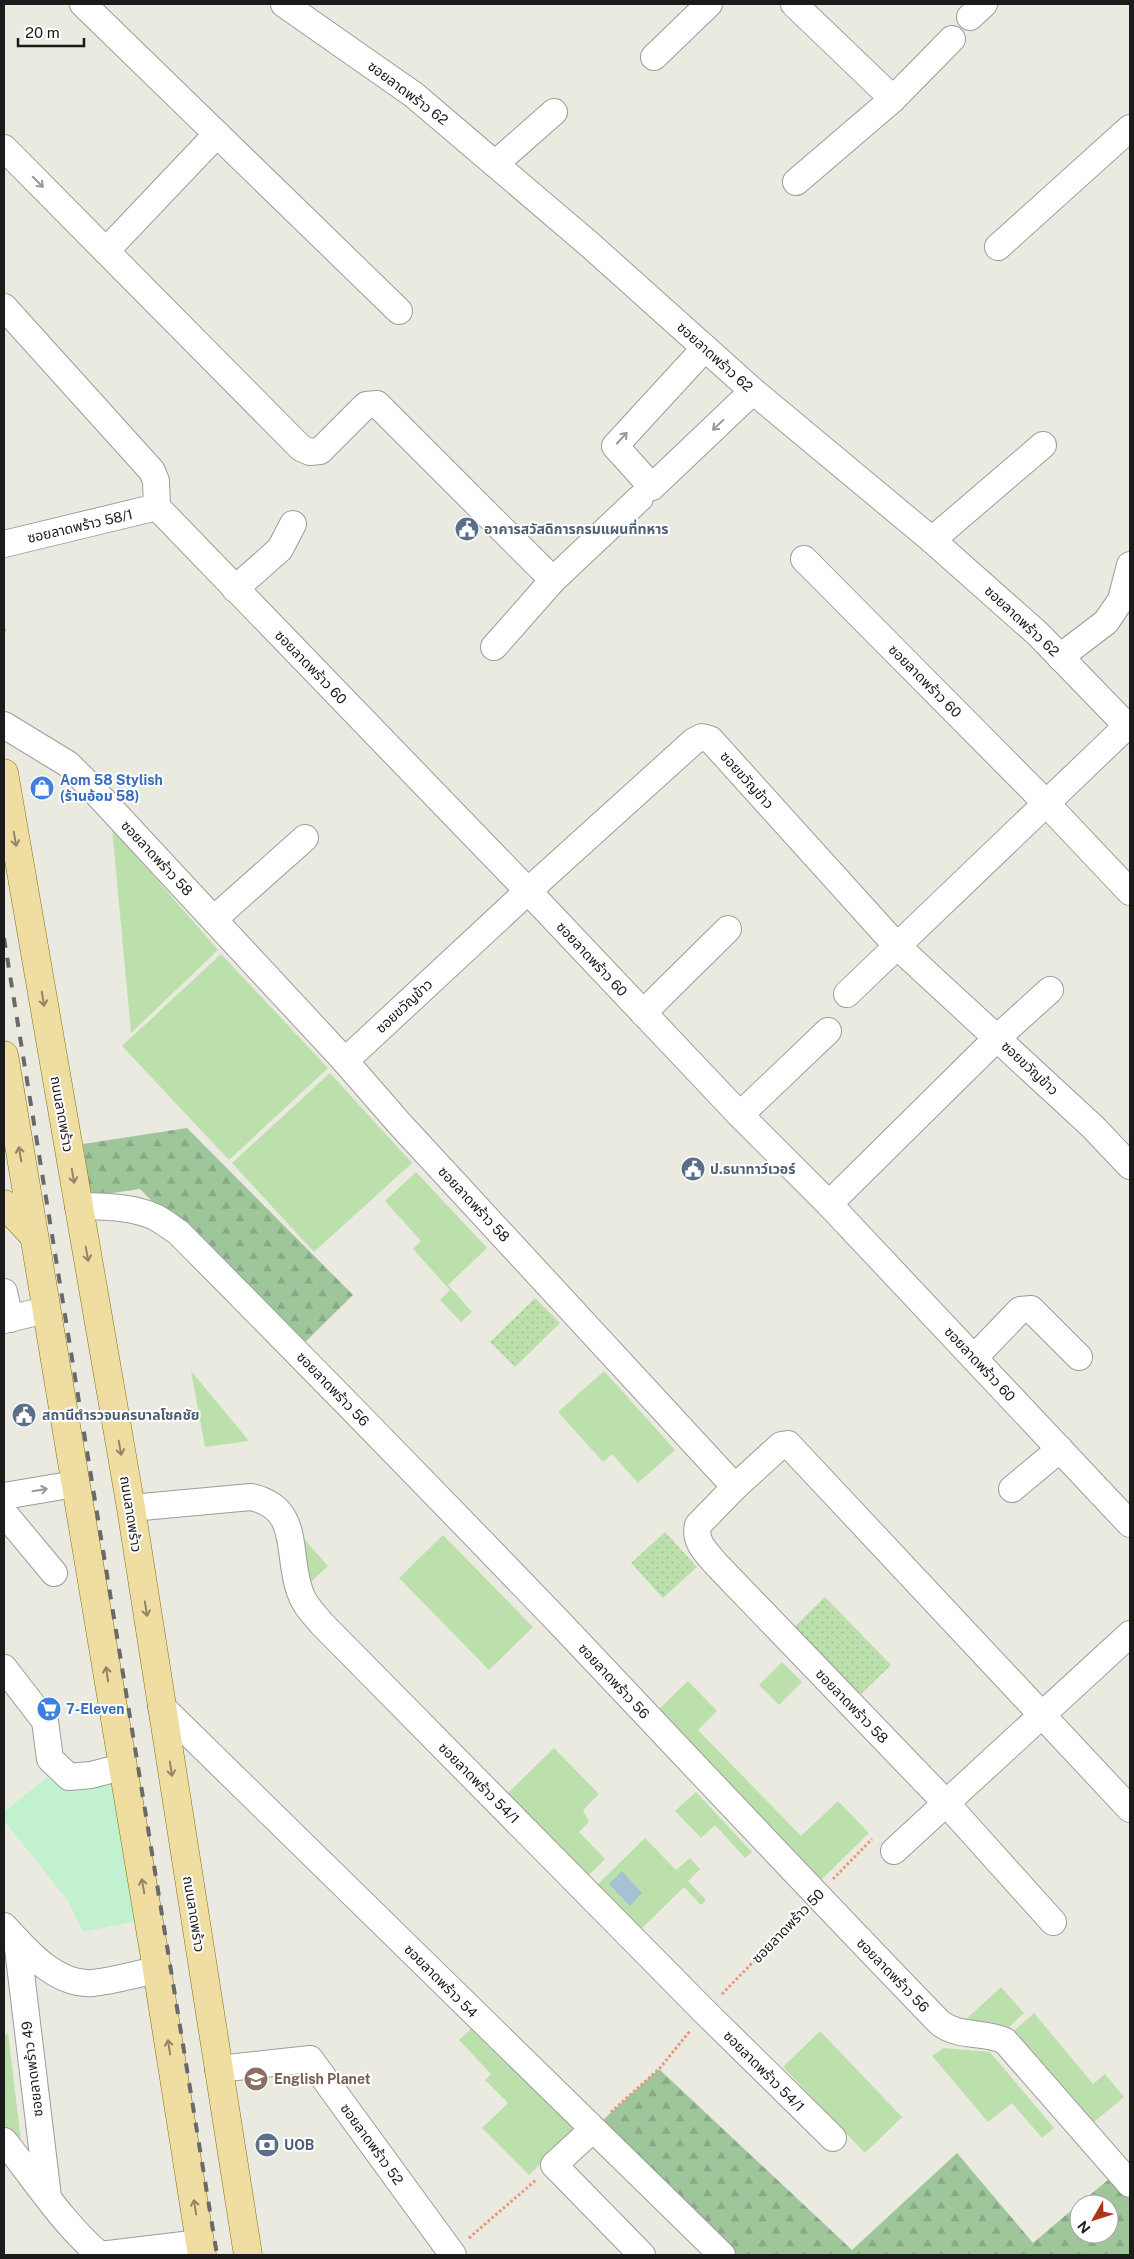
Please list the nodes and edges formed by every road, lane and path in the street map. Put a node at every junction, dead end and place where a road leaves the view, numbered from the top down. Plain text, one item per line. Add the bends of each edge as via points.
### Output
1 (84, 4) edge
2 (284, 4) edge
3 (709, 4) edge
4 (794, 4) edge
5 (952, 39) dead end
6 (654, 57) dead end
7 (893, 99) junction
8 (554, 112) dead end
9 (1130, 128) edge
10 (216, 134) junction
11 (4, 148) edge
12 (495, 164) junction
13 (796, 182) dead end
14 (998, 247) dead end
15 (106, 251) junction
16 (4, 307) edge
17 (399, 311) dead end
18 (705, 348) junction
19 (753, 391) junction
20 (1043, 445) dead end
21 (640, 498) dead end
22 (157, 507) junction
23 (294, 524) dead end
24 (932, 540) junction
25 (4, 544) edge
26 (804, 559) dead end
27 (1130, 565) edge
28 (553, 580) junction
29 (235, 589) junction
30 (494, 647) dead end
31 (1060, 657) junction
32 (4, 725) edge
33 (1128, 728) edge
34 (4, 774) edge
35 (1046, 803) junction
36 (305, 838) dead end
37 (528, 891) junction
38 (1130, 892) edge
39 (214, 919) junction
40 (728, 929) dead end
41 (896, 945) junction
42 (1050, 990) dead end
43 (847, 994) dead end
44 (643, 1013) junction
45 (828, 1031) dead end
46 (998, 1038) junction
47 (4, 1055) edge
48 (346, 1061) junction
49 (740, 1115) junction
50 (1130, 1166) edge
51 (4, 1204) edge
52 (829, 1204) junction
53 (78, 1206) junction
54 (34, 1236) junction
55 (4, 1292) edge
56 (46, 1310) junction
57 (7, 1320) edge
58 (1079, 1357) dead end
59 (974, 1358) junction
60 (1060, 1449) junction
61 (75, 1484) junction
62 (734, 1487) junction
63 (1012, 1489) dead end
64 (4, 1496) edge
65 (131, 1508) junction
66 (4, 1513) edge
67 (1130, 1524) edge
68 (54, 1573) dead end
69 (1130, 1634) edge
70 (4, 1668) edge
71 (162, 1706) junction
72 (1043, 1714) junction
73 (122, 1768) junction
74 (946, 1803) junction
75 (1130, 1809) edge
76 (894, 1850) joint
77 (817, 1896) junction
78 (1053, 1922) dead end
79 (10, 1933) edge
80 (157, 1970) junction
81 (705, 2012) junction
82 (218, 2070) junction
83 (592, 2130) junction
84 (832, 2138) dead end
85 (4, 2141) edge
86 (554, 2165) junction
87 (1130, 2184) edge
88 (48, 2197) junction
89 (201, 2249) edge
90 (248, 2255) edge
91 (451, 2255) edge
92 (642, 2255) edge
93 (722, 2255) edge

1 - 10 street
2 - 12 street, ซอยลาดพร้าว 62 via 414,95
3 - 6 street
4 - 7 street
5 - 7 street
7 - 13 street
8 - 12 street
9 - 14 street
10 - 15 street
10 - 17 street
11 -> 15 street
12 - 18 street, ซอยลาดพร้าว 62
15 - 28 street via 301,448 310,452 320,451 366,405 377,404
16 - 22 street via 152,471 156,481
18 - 19 street, ซอยลาดพร้าว 62
19 -> 18 street via 652,487 614,446
19 - 24 street, ซอยลาดพร้าว 62
20 - 24 street
21 - 28 street
22 - 25 street, ซอยลาดพร้าว 58/1
22 - 29 street, ซอยลาดพร้าว 60
23 - 29 street via 280,549
24 - 31 street, ซอยลาดพร้าว 62
26 - 35 street, ซอยลาดพร้าว 60
27 - 31 street via 1121,600 1106,622
28 - 30 street
29 - 37 street, ซอยลาดพร้าว 60
31 - 33 street, ซอยลาดพร้าว 62
32 - 39 street, ซอยลาดพร้าว 58 via 68,764
33 - 35 street
34 -> 53 main road, ถนนลาดพร้าว
35 - 38 street, ซอยลาดพร้าว 60
35 - 41 street
36 - 39 street
37 - 41 street, ซอยขวัญข้าว via 694,740 702,737 710,739
37 - 44 street, ซอยลาดพร้าว 60
37 - 48 street, ซอยขวัญข้าว
39 - 48 street, ซอยลาดพร้าว 58
40 - 44 street
41 - 43 street
41 - 46 street, ซอยขวัญข้าว
42 - 46 street
44 - 49 street, ซอยลาดพร้าว 60
45 - 49 street
46 - 50 street, ซอยขวัญข้าว
46 - 52 street
54 -> 47 main road
48 - 62 street, ซอยลาดพร้าว 58 via 398,1122
49 - 52 street, ซอยลาดพร้าว 60
51 - 54 main road
52 - 59 street, ซอยลาดพร้าว 60
53 -> 65 main road, ถนนลาดพร้าว
53 - 77 street, ซอยลาดพร้าว 56 via 139,1212 155,1217 178,1232 317,1371
54 - 56 main road
55 - 57 street
56 - 57 street
56 - 61 main road
58 - 59 street via 1032,1309 1026,1308 1020,1310
59 - 60 street, ซอยลาดพร้าว 60
60 - 63 street
60 - 67 street, ซอยลาดพร้าว 60
64 -> 61 street
73 -> 61 main road
62 - 72 street, ซอยลาดพร้าว 58 via 780,1445 788,1444
62 - 74 street, ซอยลาดพร้าว 58 via 698,1525 696,1533 702,1547
65 -> 71 main road, ถนนลาดพร้าว
65 - 81 street, ซอยลาดพร้าว 54/1 via 251,1496 277,1508 286,1520 300,1592 311,1611
66 - 68 street
69 - 72 street
70 - 73 street via 45,1721 50,1759 69,1776
71 -> 82 main road, ถนนลาดพร้าว
71 - 83 street, ซอยลาดพร้าว 54
72 - 74 street
72 - 75 street, ซอยลาดพร้าว 58
80 -> 73 main road
74 - 76 street
74 - 78 street, ซอยลาดพร้าว 58
76 - 77 path, ซอยลาดพร้าว 50 via 877,1834
77 - 81 path, ซอยลาดพร้าว 50
77 - 87 street, ซอยลาดพร้าว 56 via 940,2024 960,2034 1005,2041
79 - 80 street via 48,1969 71,1980 91,1983
79 - 88 street, ซอยลาดพร้าว 49
89 -> 80 main road
81 - 83 path, ซอยลาดพร้าว 50 via 659,2069
81 - 84 street, ซอยลาดพร้าว 54/1
82 - 90 main road, ถนนลาดพร้าว
82 - 91 street, ซอยลาดพร้าว 52 via 310,2059
83 - 86 street
83 - 93 street, ซอยลาดพร้าว 54
85 - 88 street
86 - 91 path
86 - 92 street
88 - 89 street via 89,2246 100,2254

